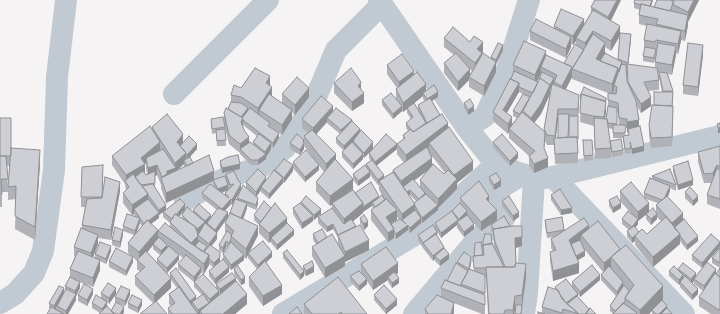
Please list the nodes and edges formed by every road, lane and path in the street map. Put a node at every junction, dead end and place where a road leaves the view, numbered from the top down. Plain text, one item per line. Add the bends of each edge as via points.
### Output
1 (66, 0) edge
2 (268, 0) edge
3 (529, 0) edge
4 (381, 2) edge
5 (174, 94) dead end
6 (467, 128) junction
7 (720, 136) edge
8 (496, 164) junction
9 (537, 176) junction
10 (184, 200) dead end
11 (0, 303) edge
12 (283, 314) edge
13 (414, 314) edge
14 (524, 314) edge
15 (684, 314) edge

1 - 11 street via 57,77 54,170 43,251 34,273 15,294
2 - 5 street
3 - 6 street via 507,69 485,116
4 - 6 street
4 - 10 street via 336,50 313,104 286,147 258,168 232,175
6 - 8 street
7 - 9 street
8 - 9 street
8 - 12 street via 430,225
9 - 13 street via 490,194 505,217 479,237
9 - 14 street
9 - 15 street

